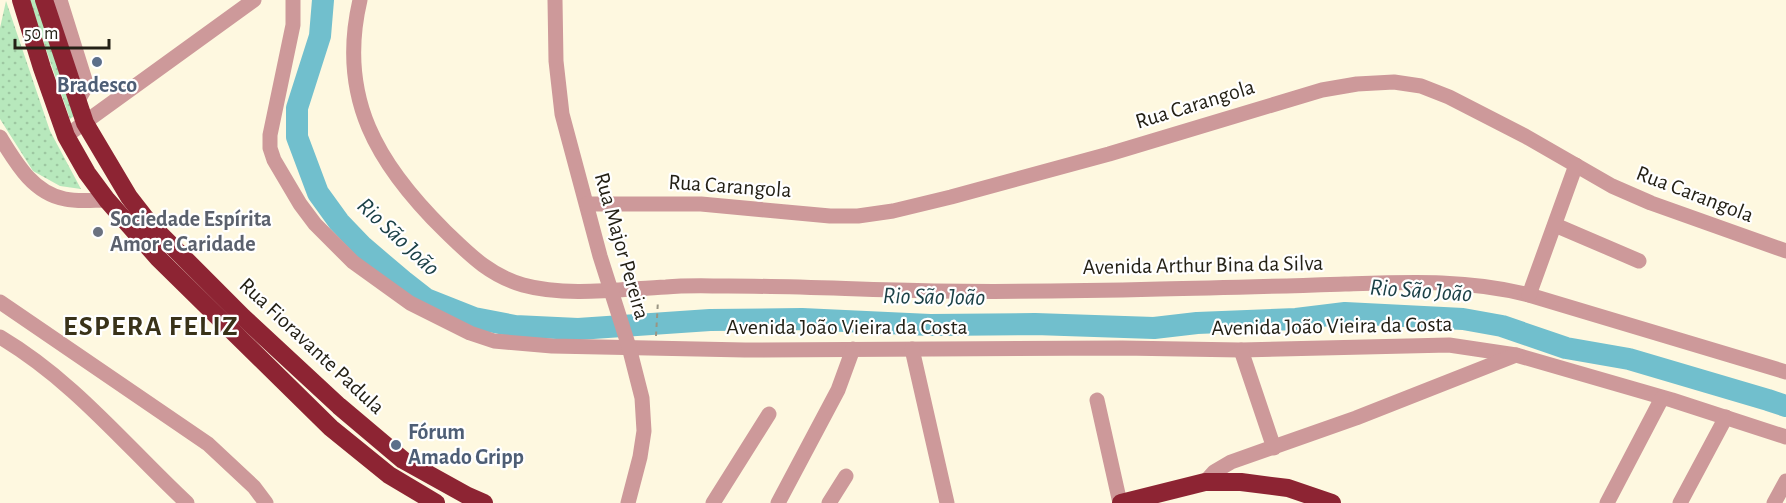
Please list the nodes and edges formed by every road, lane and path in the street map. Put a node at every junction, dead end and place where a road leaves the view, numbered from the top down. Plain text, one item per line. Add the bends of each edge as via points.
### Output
1 (21, 0) edge
2 (44, 0) edge
3 (60, 0) edge
4 (254, 0) edge
5 (293, 0) edge
6 (360, 0) edge
7 (555, 0) edge
8 (77, 102) junction
9 (85, 123) junction
10 (66, 136) junction
11 (0, 137) edge
12 (1576, 165) junction
13 (107, 200) junction
14 (587, 204) junction
15 (1555, 225) junction
16 (1786, 251) edge
17 (1639, 261) dead end
18 (609, 290) junction
19 (1529, 295) junction
20 (658, 301) dead end
21 (0, 302) edge
22 (656, 334) dead end
23 (0, 337) edge
24 (628, 343) junction
25 (853, 349) junction
26 (912, 349) junction
27 (1241, 350) junction
28 (1516, 355) junction
29 (1786, 372) edge
30 (1662, 398) junction
31 (1097, 400) dead end
32 (769, 414) dead end
33 (1726, 417) junction
34 (1786, 437) edge
35 (1274, 448) junction
36 (846, 476) dead end
37 (1786, 481) edge
38 (1205, 482) junction
39 (187, 503) edge
40 (266, 503) edge
41 (436, 503) edge
42 (484, 503) edge
43 (628, 503) edge
44 (713, 503) edge
45 (778, 503) edge
46 (829, 503) edge
47 (947, 503) edge
48 (1121, 503) edge
49 (1332, 503) edge
50 (1607, 503) edge
51 (1680, 503) edge
52 (1774, 503) edge

1 - 10 highway, Rua Fioravante Padula
2 - 8 highway, Rua Fioravante Padula
3 - 8 street via 85,80
4 - 9 street
5 - 24 street, Avenida João Vieira da Costa via 293,25 270,148 315,224 354,262 410,303 470,333 494,341 552,346
6 - 18 street, Avenida Arthur Bina da Silva via 352,47 356,87 368,128 389,166 420,206 477,263 504,278 551,290
7 - 14 street, Rua Major Pereira via 562,114
8 - 9 highway, Rua Fioravante Padula
9 - 10 street
9 - 42 highway, Rua Fioravante Padula via 129,197 150,224 243,317 339,406 404,459
10 - 13 highway, Rua Fioravante Padula
11 - 13 street via 33,183 48,194 66,200
12 - 14 street, Rua Carangola via 1449,97 1421,86 1394,82 1322,90 951,197 858,216 701,204
12 - 15 street
12 - 16 street, Rua Carangola via 1651,203
13 - 41 highway, Rua Fioravante Padula via 158,258 331,428 389,475
14 - 18 street, Rua Major Pereira
15 - 17 street
15 - 19 street
18 - 19 street, Avenida Arthur Bina da Silva via 738,286 1094,290 1467,283
18 - 24 street, Rua Major Pereira
19 - 29 street, Avenida Arthur Bina da Silva
20 - 22 path
21 - 40 street via 208,444
23 - 39 street via 86,401
24 - 25 street, Avenida João Vieira da Costa via 745,350
24 - 43 street, Rua Major Pereira via 642,398 644,431
25 - 26 street, Avenida João Vieira da Costa
25 - 45 street via 838,390
26 - 27 street, Avenida João Vieira da Costa
26 - 47 street
27 - 28 street, Avenida João Vieira da Costa via 1449,345
27 - 35 street
28 - 30 street, Avenida João Vieira da Costa
28 - 35 street
30 - 33 street, Avenida João Vieira da Costa
30 - 50 street
31 - 48 street
32 - 44 street
33 - 34 street, Avenida João Vieira da Costa
33 - 51 street
35 - 38 street via 1223,466
36 - 46 street
37 - 52 street
38 - 48 highway
38 - 49 highway via 1288,488

